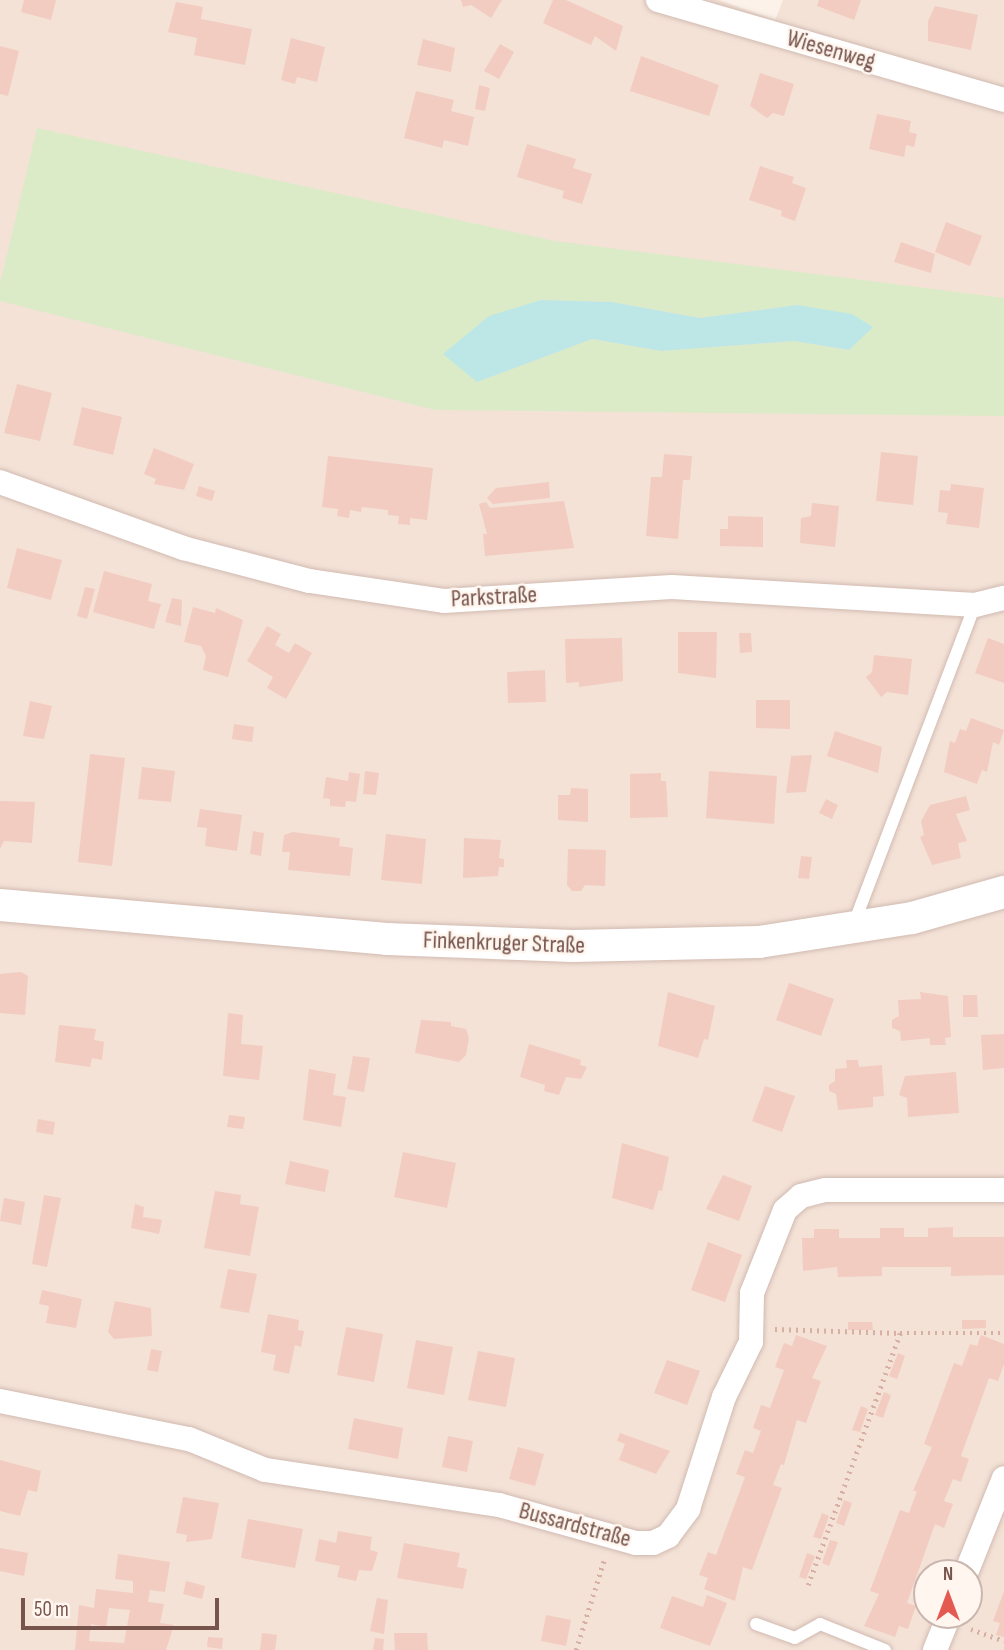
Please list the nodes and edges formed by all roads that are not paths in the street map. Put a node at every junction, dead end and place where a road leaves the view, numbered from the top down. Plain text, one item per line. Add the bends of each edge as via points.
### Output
1 (658, 0) edge
2 (1004, 100) edge
3 (0, 482) edge
4 (1004, 598) edge
5 (975, 605) junction
6 (1004, 892) edge
7 (0, 905) edge
8 (852, 930) junction
9 (1004, 1190) edge
10 (0, 1401) edge
11 (1004, 1478) edge
12 (972, 1559) edge
13 (756, 1624) dead end
14 (944, 1629) edge
15 (885, 1650) edge
16 (935, 1650) edge

1 - 2 street, Wiesenweg
3 - 5 street, Parkstraße via 183,548 310,581 444,601 672,587
4 - 5 street, Parkstraße
5 - 8 lane
6 - 8 street, Finkenkruger Straße
7 - 8 street, Finkenkruger Straße via 387,939 572,946 759,942
9 - 10 street, Bussardstraße via 825,1190 802,1196 776,1223 752,1293 751,1342 724,1397 679,1525 653,1543 613,1537 499,1505 265,1471 189,1439
11 - 12 street
13 - 15 lane via 794,1638 820,1624
14 - 16 street

